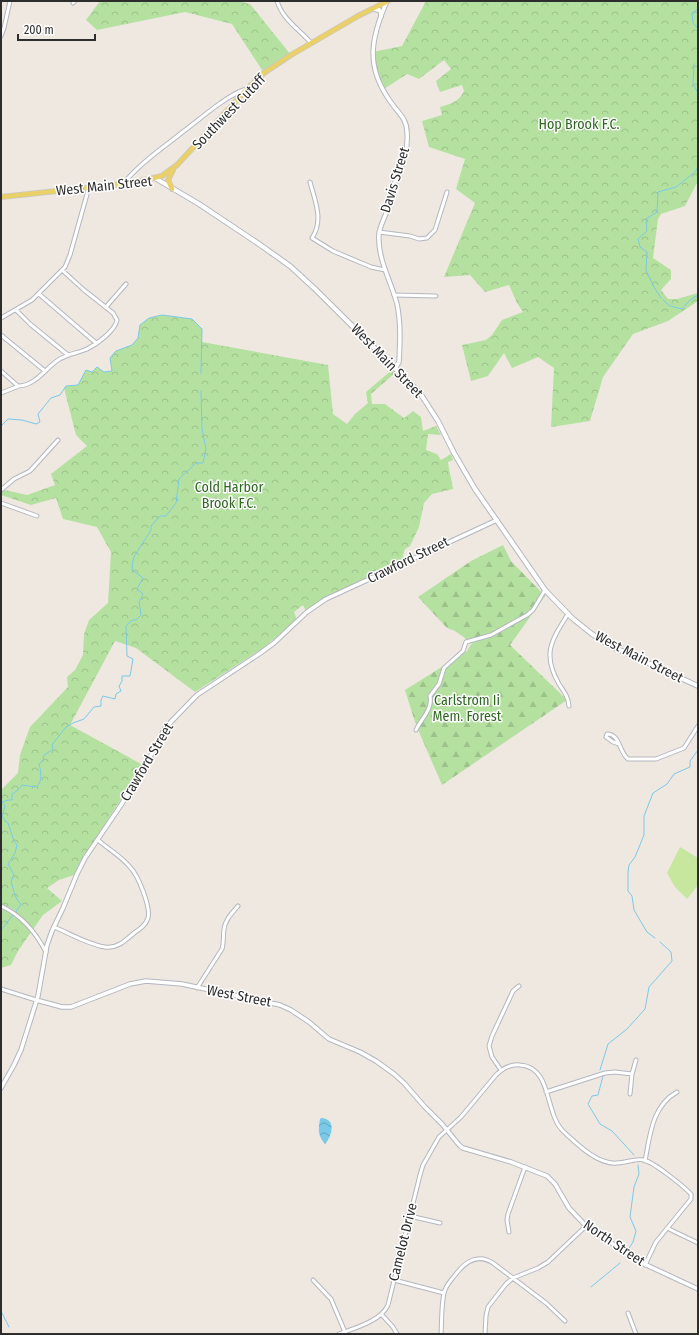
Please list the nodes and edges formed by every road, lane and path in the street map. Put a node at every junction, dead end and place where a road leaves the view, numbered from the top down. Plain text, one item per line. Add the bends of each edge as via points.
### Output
1 (10, 1) edge
2 (277, 1) edge
3 (388, 1) edge
4 (371, 9) junction
5 (381, 16) junction
6 (1, 36) edge
7 (311, 43) junction
8 (248, 88) junction
9 (173, 170) junction
10 (155, 178) junction
11 (310, 182) dead end
12 (123, 184) junction
13 (89, 187) junction
14 (172, 189) junction
15 (447, 192) dead end
16 (1, 197) edge
17 (379, 232) junction
18 (385, 270) junction
19 (63, 271) junction
20 (126, 284) dead end
21 (38, 294) junction
22 (394, 295) junction
23 (436, 296) dead end
24 (106, 307) junction
25 (16, 310) junction
26 (1, 318) edge
27 (1, 335) edge
28 (96, 343) junction
29 (68, 355) junction
30 (396, 367) junction
31 (1, 371) edge
32 (45, 371) junction
33 (20, 386) junction
34 (1, 393) edge
35 (58, 440) dead end
36 (1, 490) edge
37 (1, 503) edge
38 (37, 516) dead end
39 (497, 520) junction
40 (545, 590) junction
41 (568, 614) junction
42 (698, 686) edge
43 (569, 706) dead end
44 (698, 726) edge
45 (416, 730) dead end
46 (619, 744) dead end
47 (98, 840) junction
48 (1, 906) edge
49 (238, 906) dead end
50 (54, 927) junction
51 (46, 952) junction
52 (519, 986) dead end
53 (197, 988) junction
54 (1, 989) edge
55 (36, 1000) junction
56 (636, 1060) dead end
57 (501, 1070) junction
58 (632, 1074) junction
59 (1, 1088) edge
60 (546, 1092) junction
61 (678, 1092) dead end
62 (630, 1094) dead end
63 (442, 1124) joint
64 (447, 1130) junction
65 (645, 1160) junction
66 (525, 1167) junction
67 (410, 1216) junction
68 (440, 1223) dead end
69 (586, 1226) junction
70 (667, 1228) junction
71 (509, 1232) dead end
72 (698, 1243) edge
73 (645, 1264) junction
74 (513, 1278) junction
75 (313, 1280) dead end
76 (394, 1280) junction
77 (698, 1289) edge
78 (444, 1294) junction
79 (628, 1313) dead end
80 (382, 1315) junction
81 (565, 1321) dead end
82 (345, 1332) junction
83 (339, 1334) edge
84 (397, 1334) edge
85 (441, 1334) edge
86 (485, 1334) edge
87 (635, 1334) edge

1 - 6 street
2 - 7 street via 286,18
3 - 4 main road, Southwest Cutoff
3 - 5 street, Davis Street
4 - 5 main road via 379,10
4 - 7 main road, Southwest Cutoff
5 - 17 street, Davis Street via 373,45 373,61 386,96 403,117 407,133 406,154
7 - 8 main road, Southwest Cutoff via 276,64
8 - 9 main road, Southwest Cutoff
8 - 12 street via 234,94 208,113 134,171
9 - 10 main road, Southwest Cutoff
9 - 14 main road via 168,180
10 - 12 main road, West Main Street
10 - 14 main road, West Main Street
11 - 18 street via 319,216 317,229 312,238 333,251
12 - 13 main road, West Main Street
13 - 16 main road, West Main Street
13 - 19 street
14 - 30 main road, West Main Street via 290,266
15 - 17 street via 435,230 427,238
17 - 18 street, Davis Street
18 - 22 street, Davis Street
19 - 21 street
19 - 24 street
20 - 24 street
21 - 25 street
21 - 28 street
22 - 23 street
22 - 30 street, Davis Street via 399,322 399,362
24 - 28 street via 116,316 117,322
25 - 26 street
25 - 29 street
27 - 32 street
28 - 29 street
29 - 32 street
30 - 39 main road, West Main Street via 425,400 465,472
31 - 33 street
32 - 33 street via 35,381
33 - 34 street
35 - 36 street via 30,471
37 - 38 street
39 - 40 main road, West Main Street
39 - 47 street, Crawford Street via 326,600 307,612 263,652 197,696 165,728 122,805
40 - 41 main road, West Main Street
40 - 45 street via 527,615 491,635 466,642 463,651 444,668 439,684 430,696 430,707
41 - 42 main road, West Main Street via 609,645
41 - 43 street via 553,640 549,653 553,670 568,697
44 - 46 street via 684,748 656,759 628,759 622,753
47 - 50 street, Crawford Street via 79,870
47 - 50 street via 125,861 135,873 149,910 147,920 123,942 109,947 91,943
48 - 51 street via 22,920
49 - 53 street via 226,922 222,949
50 - 51 street, Crawford Street
51 - 55 street, Crawford Street
52 - 57 street via 514,991 490,1042 490,1052
53 - 55 street, West Street via 182,984 143,981 71,1007 62,1008
53 - 63 street, West Street via 269,1001 291,1010 330,1039 358,1051 388,1069
54 - 55 street, West Street
55 - 59 street, Crawford Street via 18,1056
56 - 58 street
57 - 60 street via 518,1065 531,1067 540,1076
57 - 64 street, Camelot Drive
58 - 60 street via 605,1073
58 - 62 street
60 - 65 street via 564,1133 594,1156 613,1163
61 - 65 street via 667,1099 654,1118
63 - 64 street, North Street
64 - 66 street, North Street via 464,1148
64 - 67 street, Camelot Drive via 437,1140 422,1170
65 - 70 street via 692,1196
66 - 69 street, North Street via 551,1179 569,1208
66 - 71 street via 508,1214
67 - 68 street
67 - 76 street, Camelot Drive
69 - 73 street, North Street
69 - 74 street via 546,1264
70 - 72 street
70 - 73 street
73 - 77 street, North Street
74 - 78 street via 490,1261 476,1259 463,1266 449,1282
74 - 81 street
74 - 86 street via 489,1306
75 - 82 street via 331,1299
76 - 78 street
76 - 80 street, Camelot Drive via 388,1305
78 - 85 street
79 - 87 street
80 - 82 street
80 - 84 street
82 - 83 street

